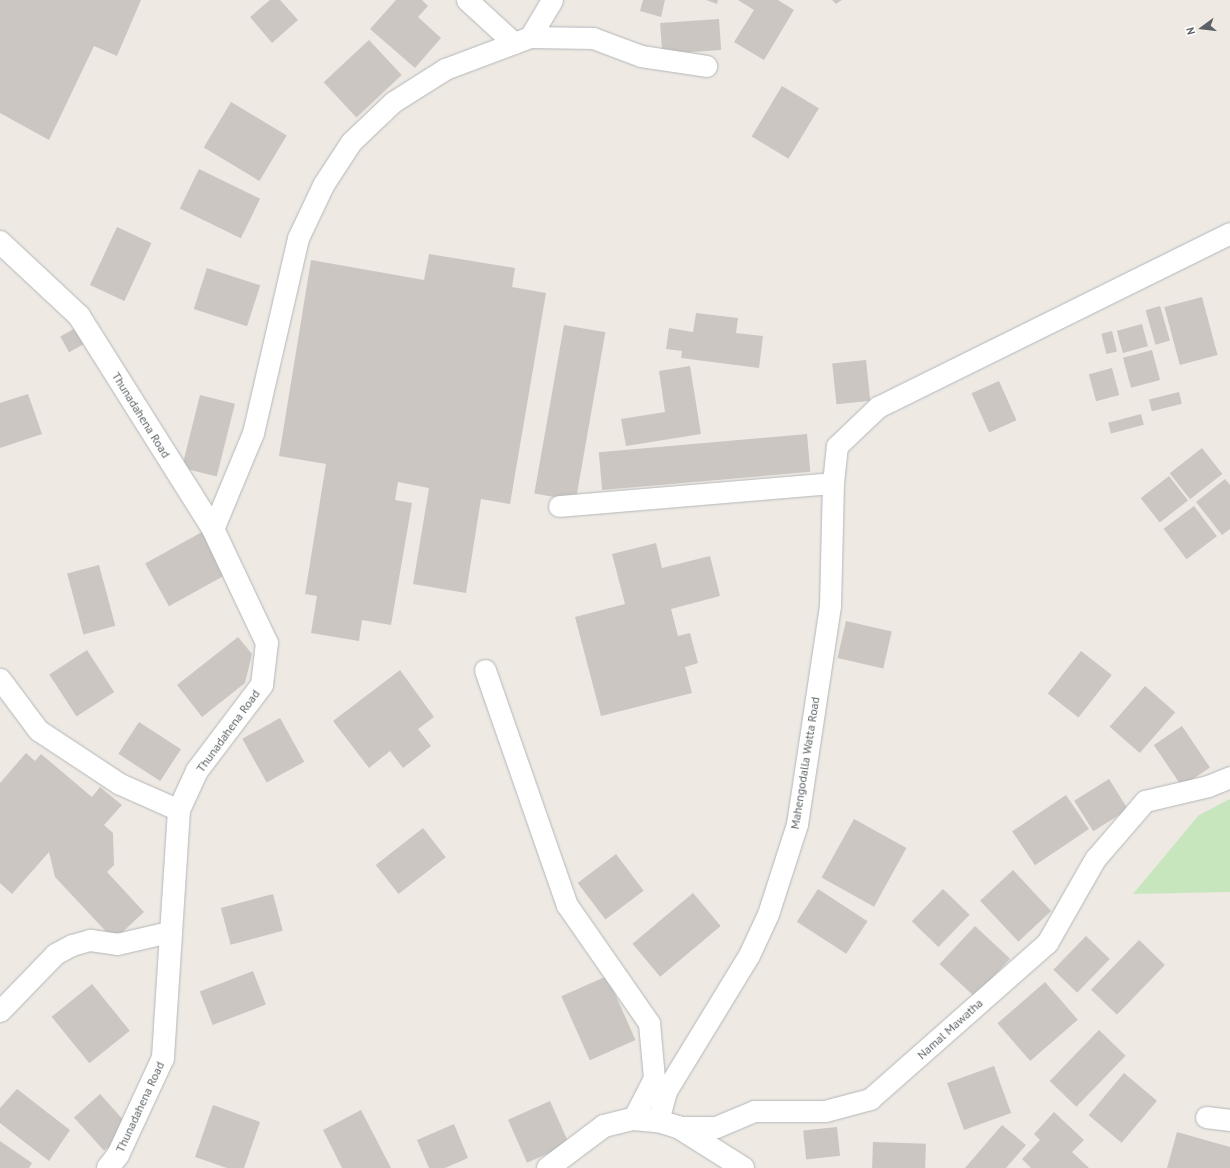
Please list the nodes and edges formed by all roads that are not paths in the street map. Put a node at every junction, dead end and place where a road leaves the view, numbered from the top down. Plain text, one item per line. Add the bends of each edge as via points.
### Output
1 (467, 0) edge
2 (552, 0) edge
3 (522, 40) junction
4 (706, 66) dead end
5 (1230, 233) edge
6 (0, 242) edge
7 (833, 483) junction
8 (559, 506) dead end
9 (213, 530) junction
10 (485, 670) dead end
11 (0, 679) edge
12 (1230, 777) edge
13 (179, 810) junction
14 (170, 932) junction
15 (0, 1011) edge
16 (1206, 1117) dead end
17 (633, 1119) junction
18 (1230, 1120) edge
19 (668, 1124) junction
20 (740, 1167) edge
21 (108, 1168) edge
22 (548, 1168) edge

1 - 3 street
2 - 3 street
3 - 4 street via 593,38 641,56
3 - 9 street via 445,69 393,102 351,142 323,185 298,238 253,433
5 - 7 street, Mahengodalla Watta Road via 878,407 837,446
6 - 9 street, Thunadahena Road via 79,316
7 - 8 street
7 - 19 street, Mahengodalla Watta Road via 830,605 797,824 768,914 753,948 666,1091
9 - 13 street, Thunadahena Road via 267,642 265,677 262,685 197,771
10 - 17 street via 568,905 649,1023 654,1078
11 - 13 street via 38,730 120,784
12 - 19 street, Namal Mawatha via 1208,786 1145,801 1095,859 1047,943 870,1099 825,1111 754,1111 716,1126
13 - 14 street, Thunadahena Road
14 - 15 street via 117,944 90,940 72,945 55,954
14 - 21 street, Thunadahena Road via 163,1058 118,1156
16 - 18 street
17 - 19 street
17 - 22 street via 604,1126
19 - 20 street

